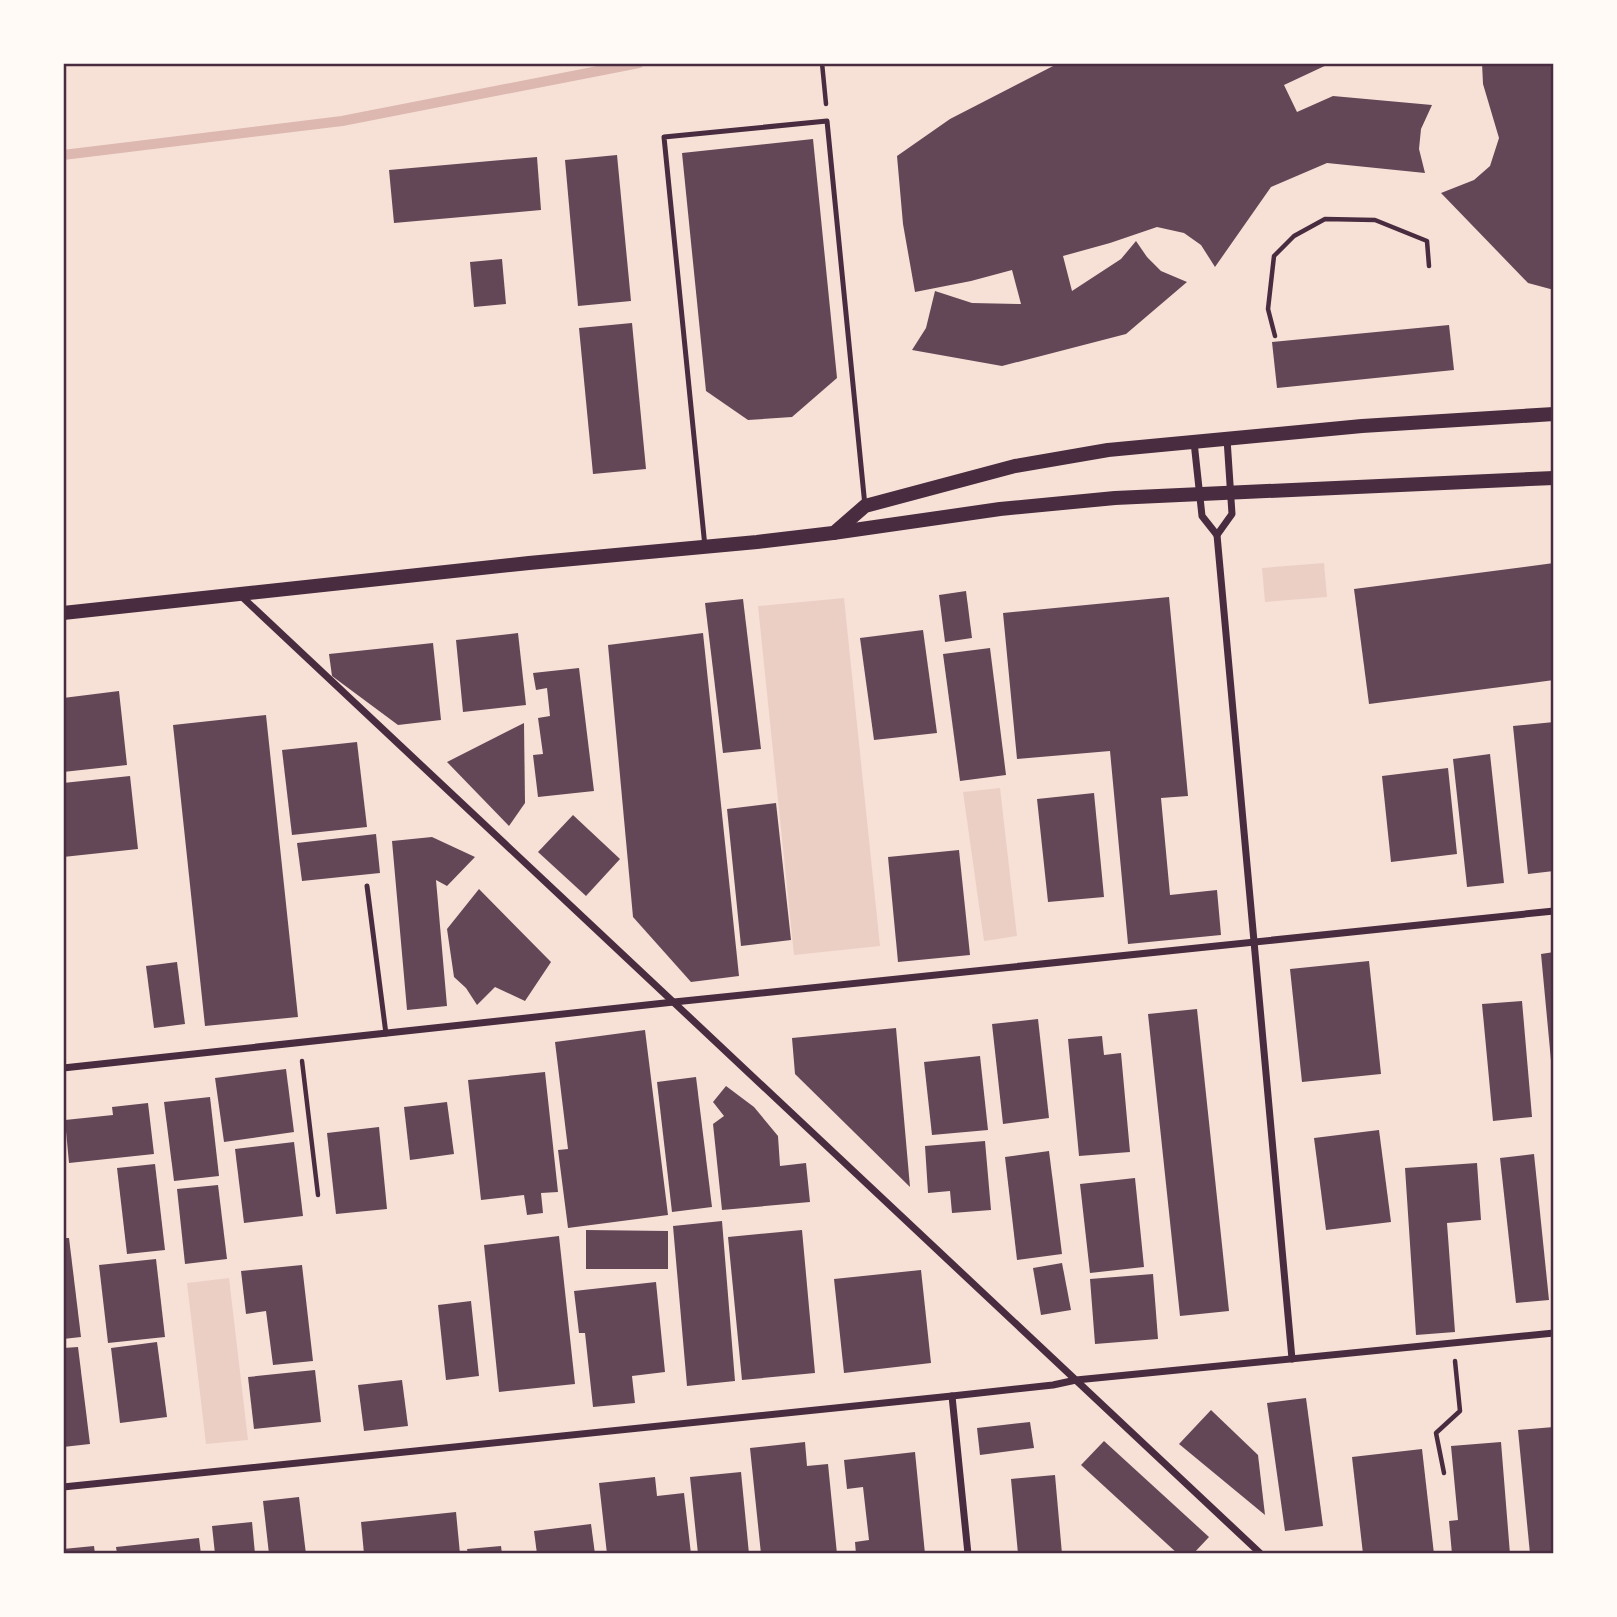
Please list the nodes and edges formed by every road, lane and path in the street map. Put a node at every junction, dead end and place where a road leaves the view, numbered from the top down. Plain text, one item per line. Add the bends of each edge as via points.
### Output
1 (822, 63) edge
2 (827, 121) junction
3 (1429, 266) dead end
4 (1275, 335) dead end
5 (1554, 414) edge
6 (1227, 439) junction
7 (1194, 442) junction
8 (1554, 478) edge
9 (1230, 492) junction
10 (1199, 494) junction
11 (865, 506) junction
12 (833, 533) junction
13 (1217, 535) junction
14 (705, 547) junction
15 (240, 594) junction
16 (63, 613) edge
17 (367, 886) dead end
18 (1554, 911) edge
19 (1253, 943) junction
20 (674, 1002) junction
21 (386, 1034) junction
22 (300, 1043) junction
23 (63, 1068) edge
24 (318, 1195) dead end
25 (1554, 1333) edge
26 (1454, 1343) junction
27 (1292, 1359) junction
28 (1076, 1380) junction
29 (952, 1396) junction
30 (1444, 1474) dead end
31 (63, 1488) edge
32 (968, 1554) edge
33 (1261, 1554) edge

1 - 2 path
2 - 11 lane
2 - 14 lane via 664,137
3 - 4 path via 1426,241 1375,219 1325,219 1294,236 1274,256 1268,309
5 - 6 main road
6 - 7 main road
6 - 9 street
7 - 10 street
7 - 11 main road via 1015,466
8 - 9 main road
9 - 10 main road
9 - 13 street via 1232,514
10 - 12 main road via 1000,509
10 - 13 street via 1202,516
11 - 12 main road
12 - 14 main road
13 - 19 street
14 - 15 main road
15 - 16 main road
15 - 20 street
17 - 21 lane
18 - 19 street
19 - 20 street
19 - 27 street
20 - 21 street
20 - 28 street
21 - 22 street
22 - 23 street
22 - 24 path
25 - 26 street
26 - 27 street
26 - 30 path via 1460,1411 1437,1433
27 - 28 street
28 - 29 street
28 - 33 street
29 - 31 street
29 - 32 street

